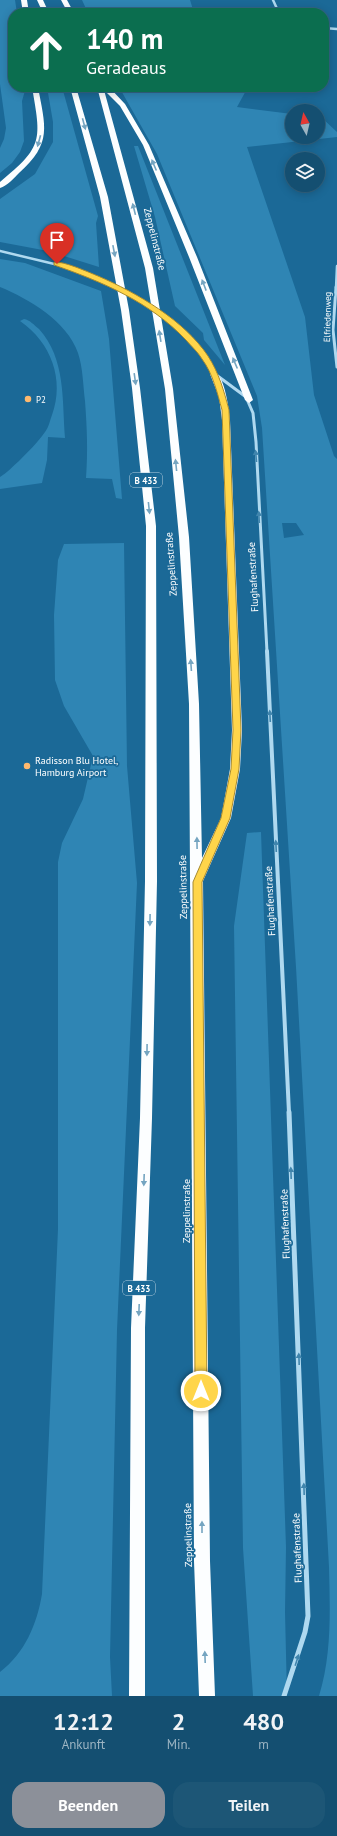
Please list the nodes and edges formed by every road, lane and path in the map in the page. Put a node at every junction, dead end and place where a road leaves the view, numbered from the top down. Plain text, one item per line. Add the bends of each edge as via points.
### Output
1 (36, 92) edge
2 (74, 92) edge
3 (101, 92) edge
4 (110, 92) edge
5 (8, 180) junction
6 (0, 183) edge
7 (0, 186) edge
8 (0, 251) edge
9 (337, 266) edge
10 (333, 330) junction
11 (337, 330) edge
12 (337, 367) edge
13 (214, 374) junction
14 (249, 400) junction
15 (197, 882) junction
16 (137, 1696) edge
17 (207, 1696) edge
18 (284, 1696) edge

1 -> 5 highway via 42,126 39,143 30,159
2 -> 16 highway, Zeppelinstraße / B 433 via 104,197 126,310 151,526 151,881 138,1328
15 -> 3 highway, Zeppelinstraße via 194,704 184,537 169,390 149,268
14 -> 4 highway via 146,145 123,105
5 - 6 highway
5 - 7 highway
8 - 13 street via 48,261 122,289 154,308 177,327 204,356
9 - 10 street, Elfriedenweg
10 - 11 street
10 - 12 street, Elfriedenweg
13 - 14 street
13 - 15 highway via 223,397 226,420 237,730 235,769 226,818
18 -> 14 street, Flughafenstraße via 308,1616 307,1564 283,967 257,466
17 -> 15 highway, Zeppelinstraße via 202,1553

